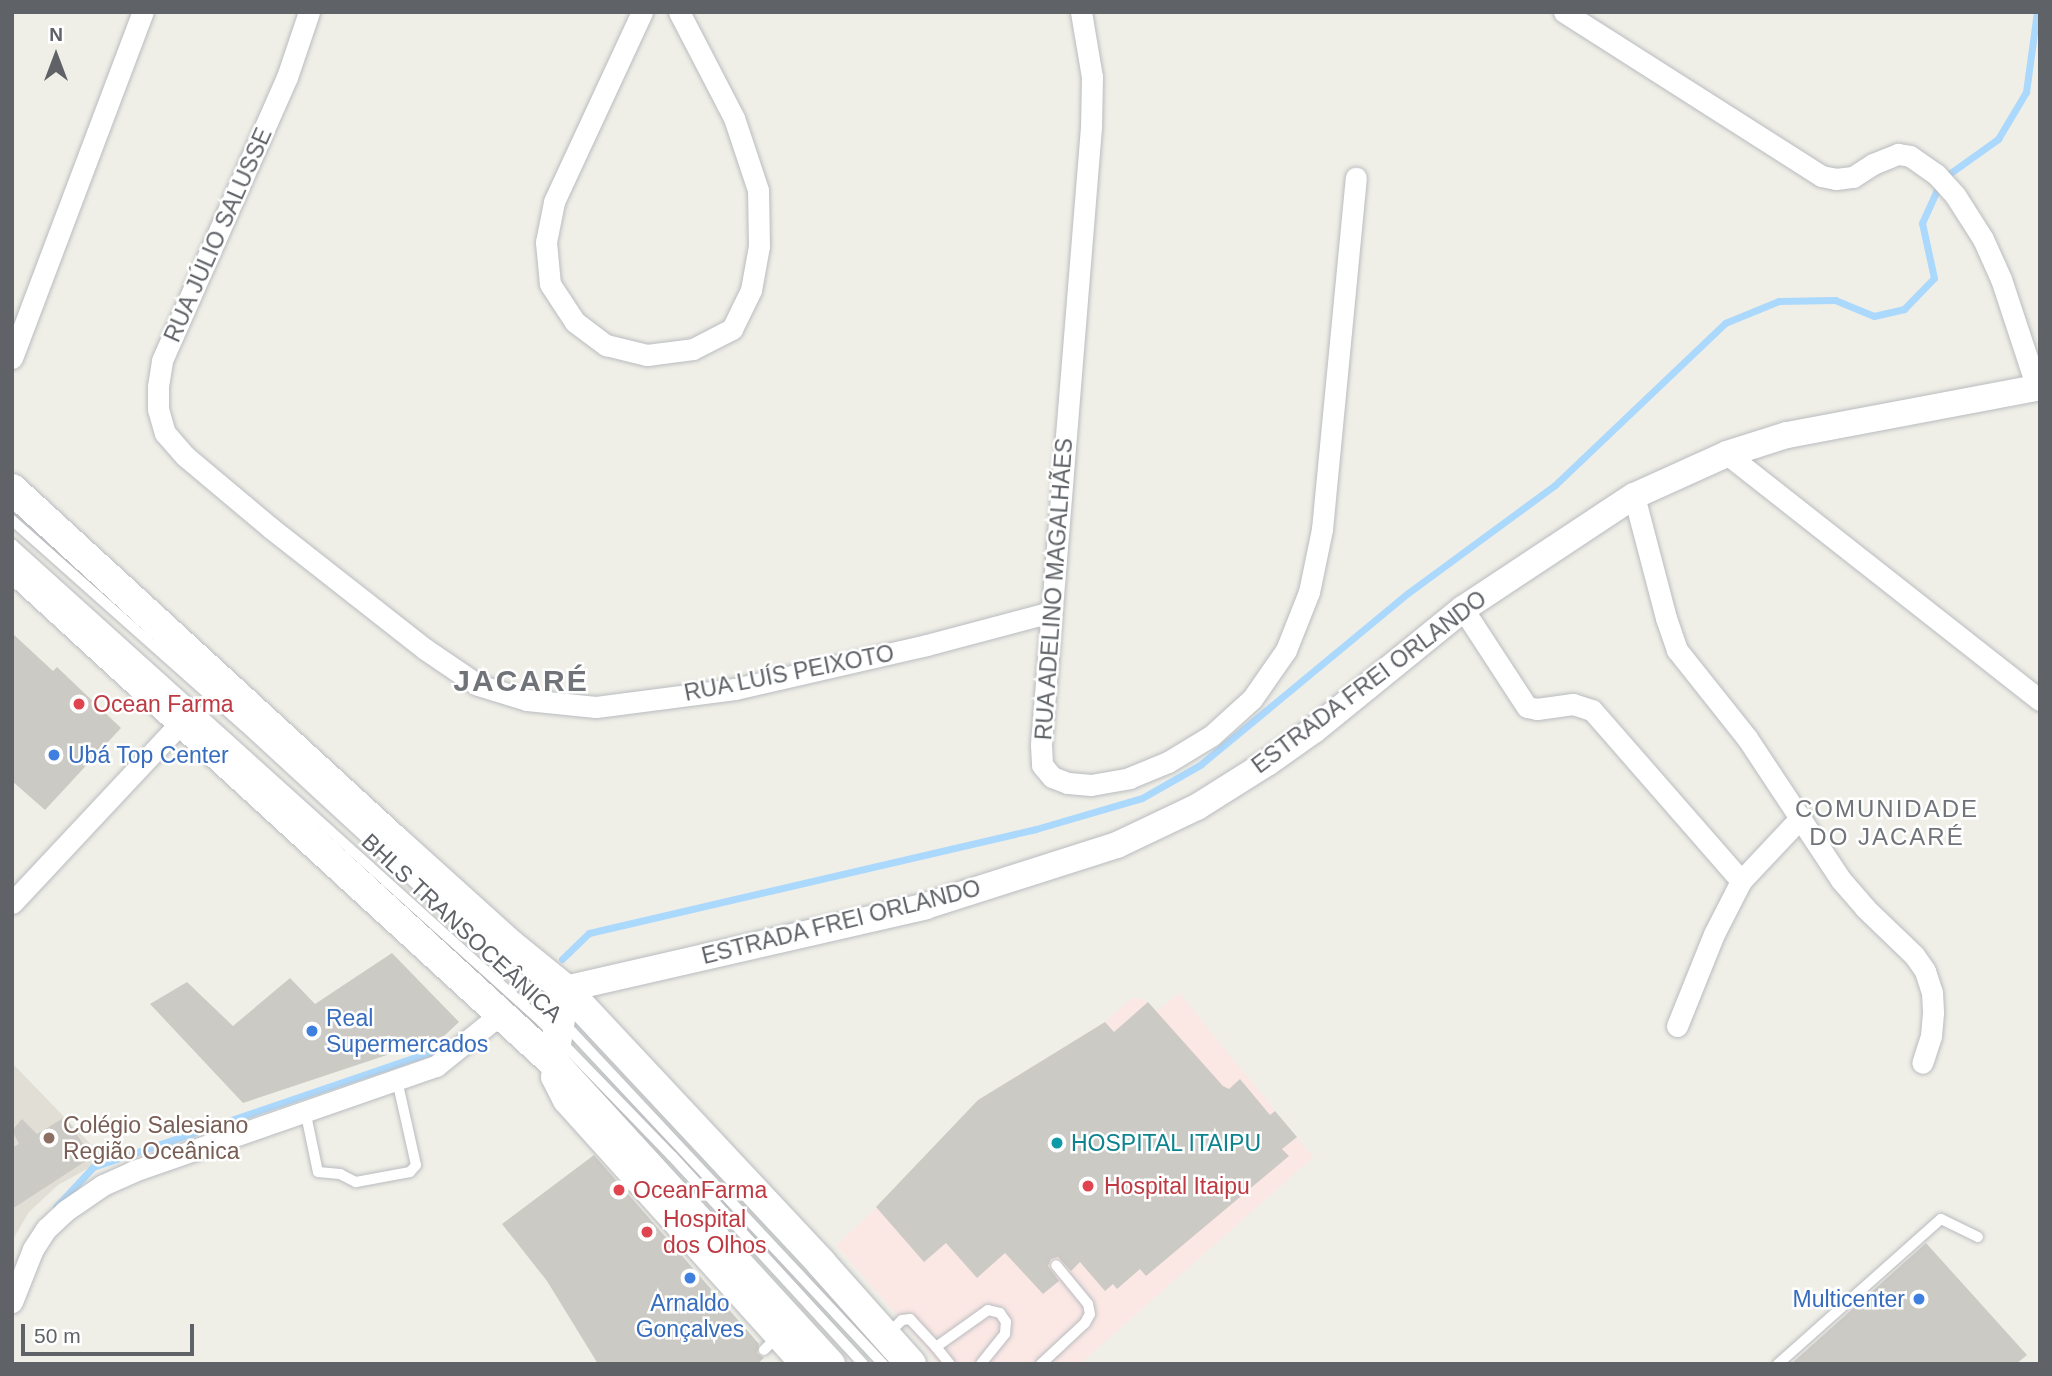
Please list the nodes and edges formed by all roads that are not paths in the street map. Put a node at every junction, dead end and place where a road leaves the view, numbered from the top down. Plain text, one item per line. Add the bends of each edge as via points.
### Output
1 (144, 12) edge
2 (309, 12) edge
3 (642, 12) edge
4 (680, 12) edge
5 (1081, 12) edge
6 (1563, 12) edge
7 (1356, 178) dead end
8 (12, 358) edge
9 (2039, 388) edge
10 (1727, 454) junction
11 (185, 456) joint
12 (12, 489) edge
13 (1634, 496) junction
14 (12, 520) edge
15 (12, 544) edge
16 (12, 566) edge
17 (1463, 609) junction
18 (1051, 612) junction
19 (2040, 700) edge
20 (183, 720) junction
21 (1801, 817) junction
22 (1741, 881) junction
23 (12, 902) edge
24 (565, 989) junction
25 (502, 1013) junction
26 (1677, 1026) dead end
27 (558, 1040) junction
28 (1922, 1063) dead end
29 (397, 1080) junction
30 (305, 1110) junction
31 (1978, 1237) dead end
32 (1056, 1265) dead end
33 (12, 1302) edge
34 (936, 1347) junction
35 (885, 1350) edge
36 (800, 1364) edge
37 (830, 1364) edge
38 (863, 1364) edge
39 (911, 1364) edge
40 (950, 1364) edge
41 (981, 1364) edge
42 (1041, 1364) edge
43 (1778, 1364) edge

1 - 8 street
2 - 11 street, RUA JÚLIO SALUSSE via 267,125 162,361 158,409 165,433
3 - 4 street via 554,202 546,242 550,284 575,322 606,345 647,355 693,349 732,329 751,290 759,246 758,190 734,118
5 - 18 street, RUA ADELINO MAGALHÃES via 1093,77 1091,127
6 - 9 street via 1821,176 1853,177 1898,154 1910,156 1936,174 1983,239
7 - 18 street, RUA ADELINO MAGALHÃES via 1322,529 1309,592 1286,650 1252,699 1211,736 1168,762 1129,778 1091,785 1052,777 1042,765 1041,745
9 - 10 street, ESTRADA FREI ORLANDO via 1860,419
10 - 13 street, ESTRADA FREI ORLANDO
10 - 19 street
11 - 18 street, RUA LUÍS PEIXOTO via 425,649 478,685 527,700 596,707 735,689
12 - 24 main road via 510,945
13 - 17 street, ESTRADA FREI ORLANDO
13 - 21 street via 1677,650 1747,738
14 - 27 lane, BHLS TRANSOCEÂNICA via 244,726
15 - 27 lane, BHLS TRANSOCEÂNICA
16 - 20 main road
17 - 22 street via 1527,707 1573,704 1592,710
17 - 24 street, ESTRADA FREI ORLANDO via 1267,763 1197,807 1116,845 926,906
20 - 23 street
20 - 25 main road
21 - 22 street
21 - 28 street via 1841,880 1925,971 1933,1013
22 - 26 street
24 - 27 main road
24 - 35 main road
25 - 27 main road
25 - 29 street via 436,1066
27 - 35 lane, BHLS TRANSOCEÂNICA
27 - 36 street via 551,1077 564,1102 770,1344
27 - 37 main road
27 - 38 lane, BHLS TRANSOCEÂNICA
29 - 30 street
29 - 30 lane via 416,1165 410,1172 356,1182 318,1171
30 - 33 street via 103,1185 46,1229
31 - 43 lane via 1941,1219
32 - 42 lane via 1088,1304 1090,1314
34 - 35 lane via 910,1319 902,1320
34 - 40 lane
34 - 41 lane via 988,1310 1000,1314 1006,1322 1005,1334
35 - 39 main road

